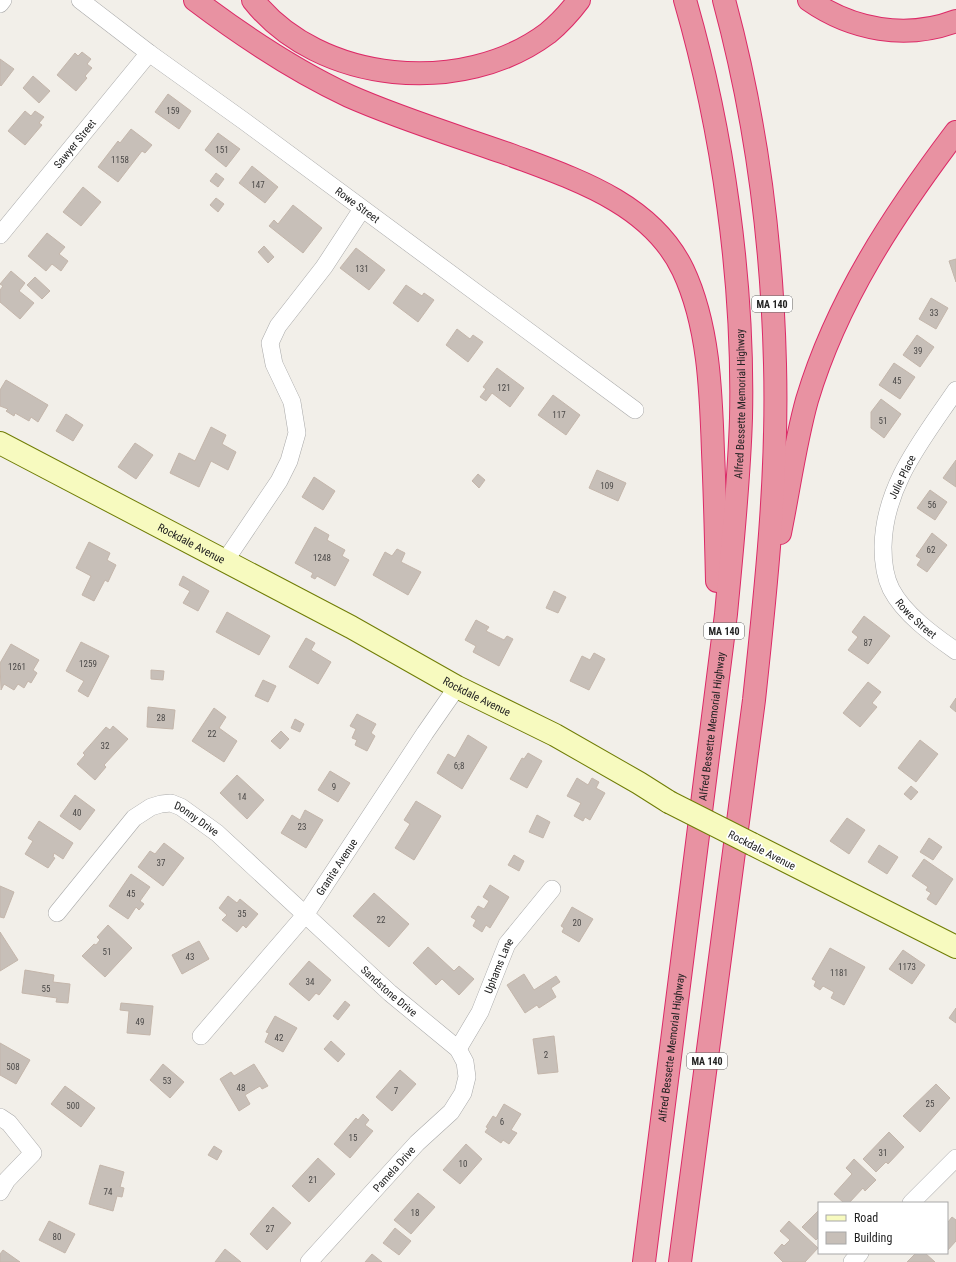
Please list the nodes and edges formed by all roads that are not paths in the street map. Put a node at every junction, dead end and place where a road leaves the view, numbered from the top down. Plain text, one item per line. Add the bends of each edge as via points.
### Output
1 (3, 0) edge
2 (80, 0) edge
3 (195, 0) edge
4 (253, 0) edge
5 (579, 0) edge
6 (685, 0) edge
7 (724, 0) edge
8 (809, 0) edge
9 (0, 4) edge
10 (956, 21) edge
11 (149, 53) junction
12 (956, 132) edge
13 (362, 209) junction
14 (0, 235) edge
15 (956, 390) edge
16 (635, 410) dead end
17 (0, 443) edge
18 (225, 561) junction
19 (886, 576) joint
20 (763, 612) junction
21 (956, 652) edge
22 (720, 662) junction
23 (457, 687) junction
24 (552, 889) dead end
25 (56, 914) dead end
26 (305, 915) junction
27 (955, 944) edge
28 (201, 1036) dead end
29 (458, 1049) junction
30 (467, 1070) joint
31 (0, 1117) edge
32 (956, 1158) edge
33 (0, 1192) edge
34 (912, 1202) edge
35 (859, 1254) edge
36 (309, 1262) edge
37 (644, 1262) edge
38 (680, 1262) edge
39 (852, 1262) edge

1 - 9 street
2 - 11 street, Rowe Street
3 - 22 highway via 262,49 320,82 377,107 570,177 622,204 662,239 682,268 689,284 703,338 708,372 714,452
4 - 5 highway via 263,13 283,30 328,56 382,70 413,73 444,72 500,58 548,33
6 - 22 highway, Alfred Bessette Memorial Highway / MA 140 via 701,59 720,156 738,314 741,401 739,466
7 - 20 highway, MA 140 via 751,122 772,294 774,433
8 - 10 highway via 834,15 870,28 917,31
11 - 13 street, Rowe Street
11 - 14 street, Sawyer Street
12 - 20 highway via 872,252 834,326 807,400
13 - 16 street, Rowe Street
13 - 18 street via 324,267 278,326 270,343 274,364 292,402 296,433 289,461 279,480
15 - 19 street, Julie Place via 908,461 896,484 883,538
17 - 18 main road, Rockdale Avenue
18 - 23 main road, Rockdale Avenue via 351,627
19 - 21 street, Rowe Street via 890,588 905,608
20 - 38 highway, MA 140 via 745,773
22 - 37 highway, Alfred Bessette Memorial Highway / MA 140
23 - 26 street, Granite Avenue
23 - 27 main road, Rockdale Avenue, bridge via 555,735 669,802
24 - 29 street, Uphams Lane via 507,944 480,1012
25 - 26 street, Donny Drive via 134,818 151,807 171,803 181,807 217,834
26 - 28 street, Granite Avenue
26 - 29 street, Sandstone Drive via 390,993
29 - 30 street, Sandstone Drive
30 - 36 street, Pamela Drive via 463,1093 451,1112 417,1143
31 - 33 street via 9,1123 33,1153 7,1180
32 - 34 street
35 - 39 street

